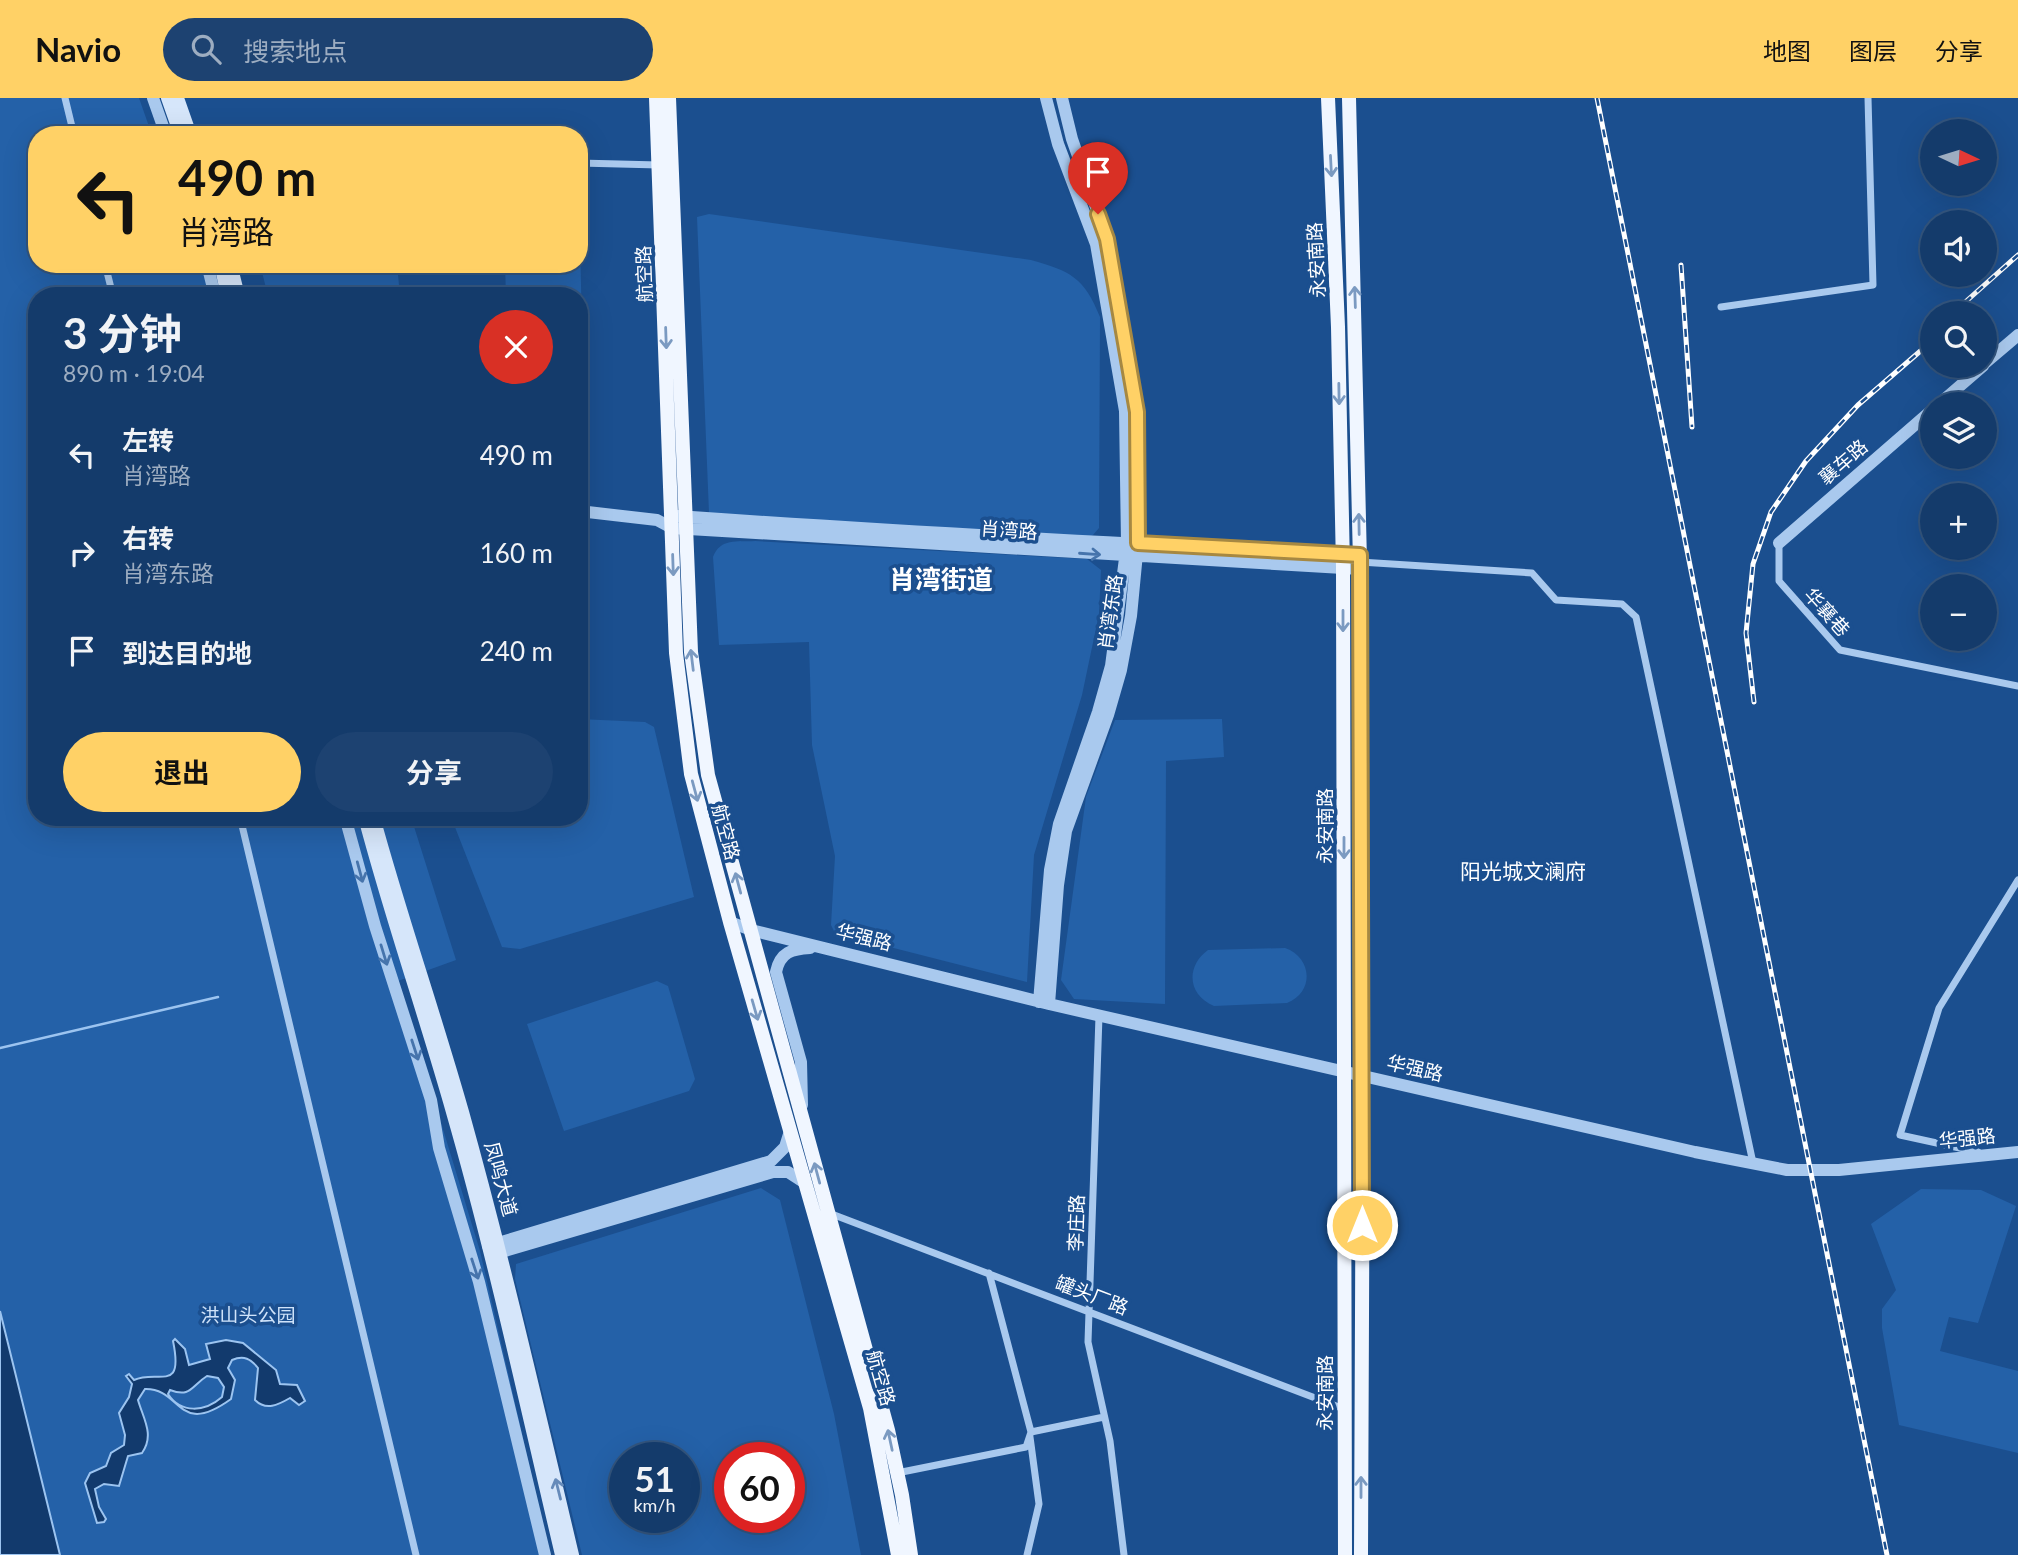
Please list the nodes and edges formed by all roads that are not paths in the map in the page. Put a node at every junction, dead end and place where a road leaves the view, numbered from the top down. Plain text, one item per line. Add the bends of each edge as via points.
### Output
1 (65, 98) edge
2 (153, 98) edge
3 (167, 98) edge
4 (178, 98) edge
5 (656, 98) edge
6 (669, 98) edge
7 (1046, 98) edge
8 (1062, 98) edge
9 (1328, 98) edge
10 (1349, 98) edge
11 (1868, 98) edge
12 (72, 126) edge
13 (163, 126) edge
14 (177, 126) edge
15 (188, 126) edge
16 (588, 163) edge
17 (660, 165) junction
18 (1721, 307) dead end
19 (2018, 335) edge
20 (1997, 354) edge
21 (1969, 378) edge
22 (1953, 392) edge
23 (1920, 420) edge
24 (588, 512) edge
25 (674, 522) junction
26 (1779, 543) joint
27 (1132, 550) junction
28 (1342, 561) junction
29 (1360, 562) junction
30 (2018, 686) edge
31 (242, 826) edge
32 (347, 826) edge
33 (367, 826) edge
34 (376, 826) edge
35 (2018, 880) edge
36 (398, 920) junction
37 (730, 922) junction
38 (751, 930) junction
39 (827, 947) junction
40 (1044, 1003) junction
41 (1099, 1016) junction
42 (1345, 1072) junction
43 (1363, 1076) junction
44 (803, 1120) junction
45 (790, 1130) junction
46 (2018, 1152) edge
47 (1990, 1155) junction
48 (1753, 1163) junction
49 (805, 1183) junction
50 (828, 1212) junction
51 (494, 1249) junction
52 (989, 1273) junction
53 (1089, 1311) junction
54 (1345, 1409) junction
55 (1104, 1417) junction
56 (1031, 1434) junction
57 (897, 1473) junction
58 (416, 1555) edge
59 (545, 1555) edge
60 (561, 1555) edge
61 (573, 1555) edge
62 (898, 1555) edge
63 (911, 1555) edge
64 (1027, 1555) edge
65 (1124, 1555) edge
66 (1345, 1555) edge
67 (1362, 1555) edge

1 - 12 street
2 - 13 street
3 - 14 main road
4 - 15 main road
5 - 17 main road, 航空路
6 - 25 main road, 航空路
7 - 27 street, 肖湾东路 via 1058,144 1096,244 1125,411
8 - 27 street, 肖湾东路 via 1107,239 1137,412
9 -> 28 main road, 永安南路
29 -> 10 main road, 永安南路
11 - 18 street via 1873,285
16 - 17 street
17 -> 25 main road, 航空路
19 - 20 street
21 - 22 street
23 - 26 street, 襄车路
24 - 25 street, 肖湾路
25 - 27 street, 肖湾路
25 -> 37 main road, 航空路 via 676,653 689,762
38 -> 25 main road, 航空路 via 708,775
26 - 30 street, 华襄巷 via 1779,581 1840,650
27 - 28 street, 肖湾路
27 - 40 street, 肖湾东路 via 1111,666 1059,824 1050,870
28 - 29 street, 肖湾路
28 -> 42 main road, 永安南路
29 - 43 main road, 永安南路
29 - 48 street via 1532,573 1556,600 1622,604 1636,617
31 - 58 street
32 -> 59 street via 431,1100 439,1148 479,1282
33 - 36 main road, 凤鸣大道
34 - 36 main road, 凤鸣大道
35 - 47 street via 1939,1008 1900,1135
36 - 51 main road, 凤鸣大道
37 - 38 street, 华强路
37 -> 45 main road, 航空路
38 - 39 street, 华强路
38 - 44 main road, 航空路
39 - 40 street, 华强路
39 - 44 street via 794,949 782,955 776,972 801,1062
40 - 41 street, 华强路
41 - 42 street, 华强路
41 - 53 street, 李庄路
42 - 43 street, 华强路
42 - 54 main road, 永安南路
43 - 48 street, 华强路
67 -> 43 main road, 永安南路
50 -> 44 main road, 航空路
45 - 49 main road, 航空路
45 - 51 street via 785,1147 771,1161
46 - 47 street, 华强路
47 - 48 street, 华强路 via 1839,1170 1787,1170
49 - 51 street via 788,1172 773,1172
49 - 62 main road, 航空路 via 870,1408
50 - 52 street, 罐头厂路
57 -> 50 main road, 航空路
51 - 60 main road, 凤鸣大道
61 -> 51 main road, 凤鸣大道
52 - 53 street, 罐头厂路
52 - 56 street
53 - 54 street, 罐头厂路
53 - 55 street, 李庄路 via 1088,1342
54 - 66 main road, 永安南路
55 - 56 street
55 - 65 street, 李庄路
56 - 57 street via 1026,1447
56 - 64 street via 1039,1504
57 - 63 main road, 航空路

